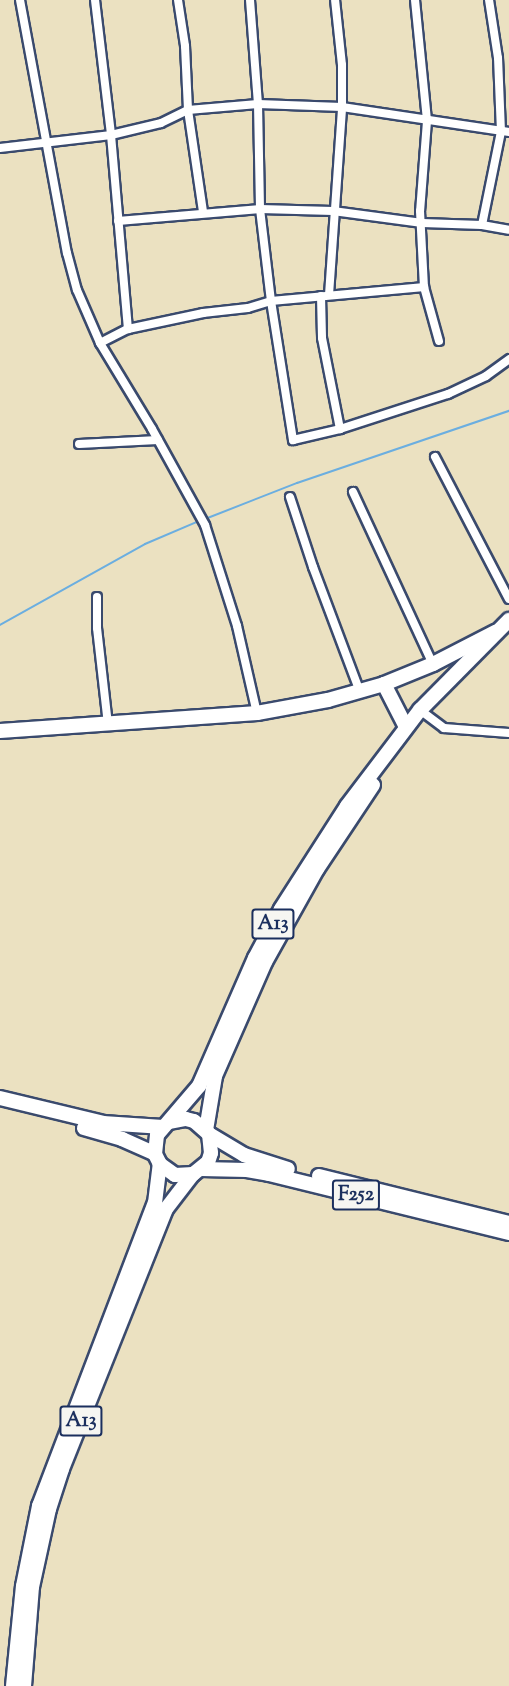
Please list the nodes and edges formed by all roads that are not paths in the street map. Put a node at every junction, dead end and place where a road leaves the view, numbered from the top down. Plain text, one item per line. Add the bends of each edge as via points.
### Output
1 (20, 0) edge
2 (95, 0) edge
3 (178, 0) edge
4 (250, 0) edge
5 (335, 0) edge
6 (415, 0) edge
7 (489, 0) edge
8 (258, 104) junction
9 (342, 107) junction
10 (188, 110) junction
11 (427, 121) junction
12 (505, 132) edge
13 (111, 135) junction
14 (46, 141) junction
15 (0, 148) edge
16 (260, 209) junction
17 (333, 211) junction
18 (203, 212) junction
19 (118, 221) junction
20 (422, 223) junction
21 (482, 225) junction
22 (509, 230) edge
23 (424, 287) junction
24 (325, 295) junction
25 (271, 301) junction
26 (128, 329) junction
27 (439, 341) dead end
28 (100, 343) junction
29 (509, 359) edge
30 (340, 429) junction
31 (158, 440) junction
32 (79, 444) dead end
33 (435, 457) dead end
34 (353, 492) dead end
35 (290, 497) dead end
36 (97, 597) dead end
37 (509, 599) edge
38 (509, 620) edge
39 (496, 631) junction
40 (433, 664) junction
41 (384, 684) junction
42 (360, 692) junction
43 (420, 710) junction
44 (257, 713) junction
45 (108, 724) junction
46 (0, 730) edge
47 (402, 733) junction
48 (509, 734) edge
49 (0, 1098) edge
50 (0, 1107) edge
51 (167, 1124) junction
52 (207, 1132) junction
53 (158, 1159) junction
54 (197, 1171) junction
55 (509, 1223) edge
56 (509, 1233) edge
57 (13, 1686) edge
58 (24, 1686) edge

1 - 14 street
2 - 13 street
3 - 10 street
4 - 8 street
5 - 9 street
6 - 11 street
7 - 12 street
8 - 9 street
8 - 10 street
8 - 16 street
9 - 11 street
9 - 17 street
10 - 13 street via 162,123
10 - 18 street
11 - 12 street
11 - 20 street
12 - 21 street
13 - 14 street
13 - 19 street
14 - 15 street
14 - 28 street via 67,253 77,290
16 - 17 street
16 - 18 street
16 - 25 street
17 - 20 street
17 - 24 street
18 - 19 street
19 - 26 street
20 - 21 street
20 - 23 street
21 - 22 street
23 - 24 street
23 - 27 street
24 - 25 street
24 - 30 street via 322,338
25 - 26 street
25 - 30 street via 290,435 296,441
26 - 28 street
28 - 31 street
29 - 30 street via 486,376 448,394
31 - 32 street
31 - 44 street via 205,525 237,626
33 - 37 street
34 - 40 street
35 - 42 street
36 - 45 street
38 - 39 main road, A13
39 - 40 main road
39 - 43 main road, A13
40 - 41 main road
41 - 42 main road
41 - 47 main road
42 - 44 main road
43 - 47 main road, A13
43 - 48 street via 444,728
44 - 45 main road
45 - 46 main road
47 - 51 main road, A13 via 308,864 255,958 199,1086
47 - 52 main road, A13 via 386,765 317,869 265,962 215,1076
49 - 51 main road via 103,1123
50 - 53 main road via 101,1132
51 - 52 main road via 178,1119 194,1121
51 - 53 main road, A13 via 155,1144
52 - 54 main road, A13 via 211,1153
52 - 55 main road, F252 via 234,1151 271,1165
53 - 54 main road via 175,1174
53 - 57 main road, A13 via 155,1203 39,1506 23,1586
54 - 56 main road, F252 via 247,1170 269,1174
54 - 58 main road, A13 via 166,1209 62,1469 32,1587

